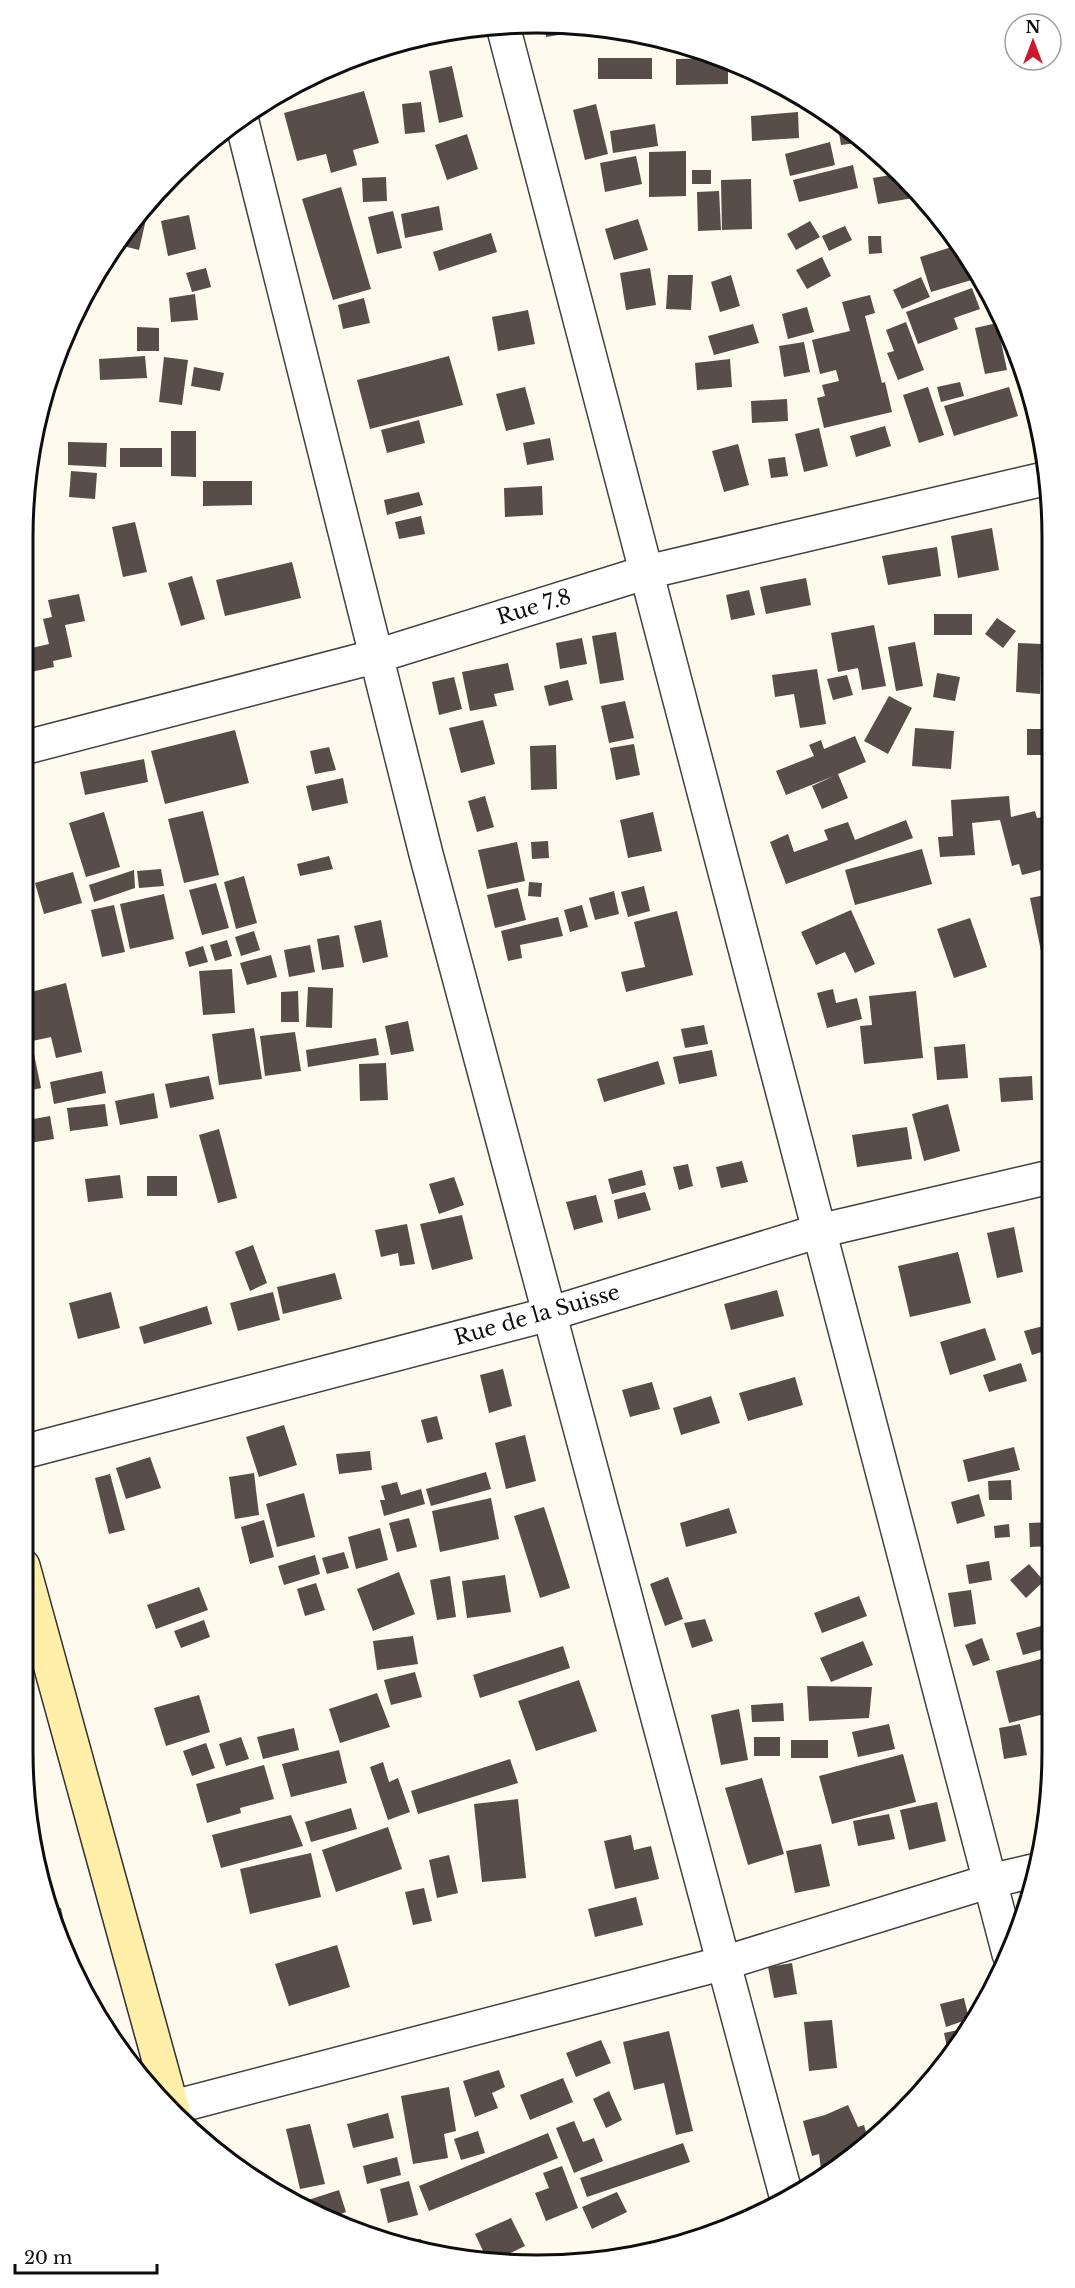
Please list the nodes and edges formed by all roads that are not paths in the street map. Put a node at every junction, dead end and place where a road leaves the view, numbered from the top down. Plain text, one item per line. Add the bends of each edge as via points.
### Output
1 (505, 34) edge
2 (243, 128) edge
3 (1039, 480) edge
4 (647, 572) junction
5 (377, 656) junction
6 (33, 745) edge
7 (1042, 1179) edge
8 (819, 1231) junction
9 (549, 1314) junction
10 (33, 1449) edge
11 (33, 1606) edge
12 (1027, 1872) edge
13 (990, 1881) junction
14 (1005, 1940) edge
15 (724, 1963) junction
16 (168, 2093) edge
17 (181, 2107) edge
18 (785, 2190) edge

1 - 4 street
2 - 5 street
3 - 4 street, Rue 7.8
4 - 5 street, Rue 7.8
4 - 8 street
5 - 6 street, Rue 7.8
5 - 9 street
7 - 8 street, Rue de la Suisse
8 - 9 street, Rue de la Suisse
8 - 13 street
9 - 10 street, Rue de la Suisse
9 - 15 street
11 - 16 street
12 - 13 street
13 - 14 street
13 - 15 street
15 - 17 street
15 - 18 street

